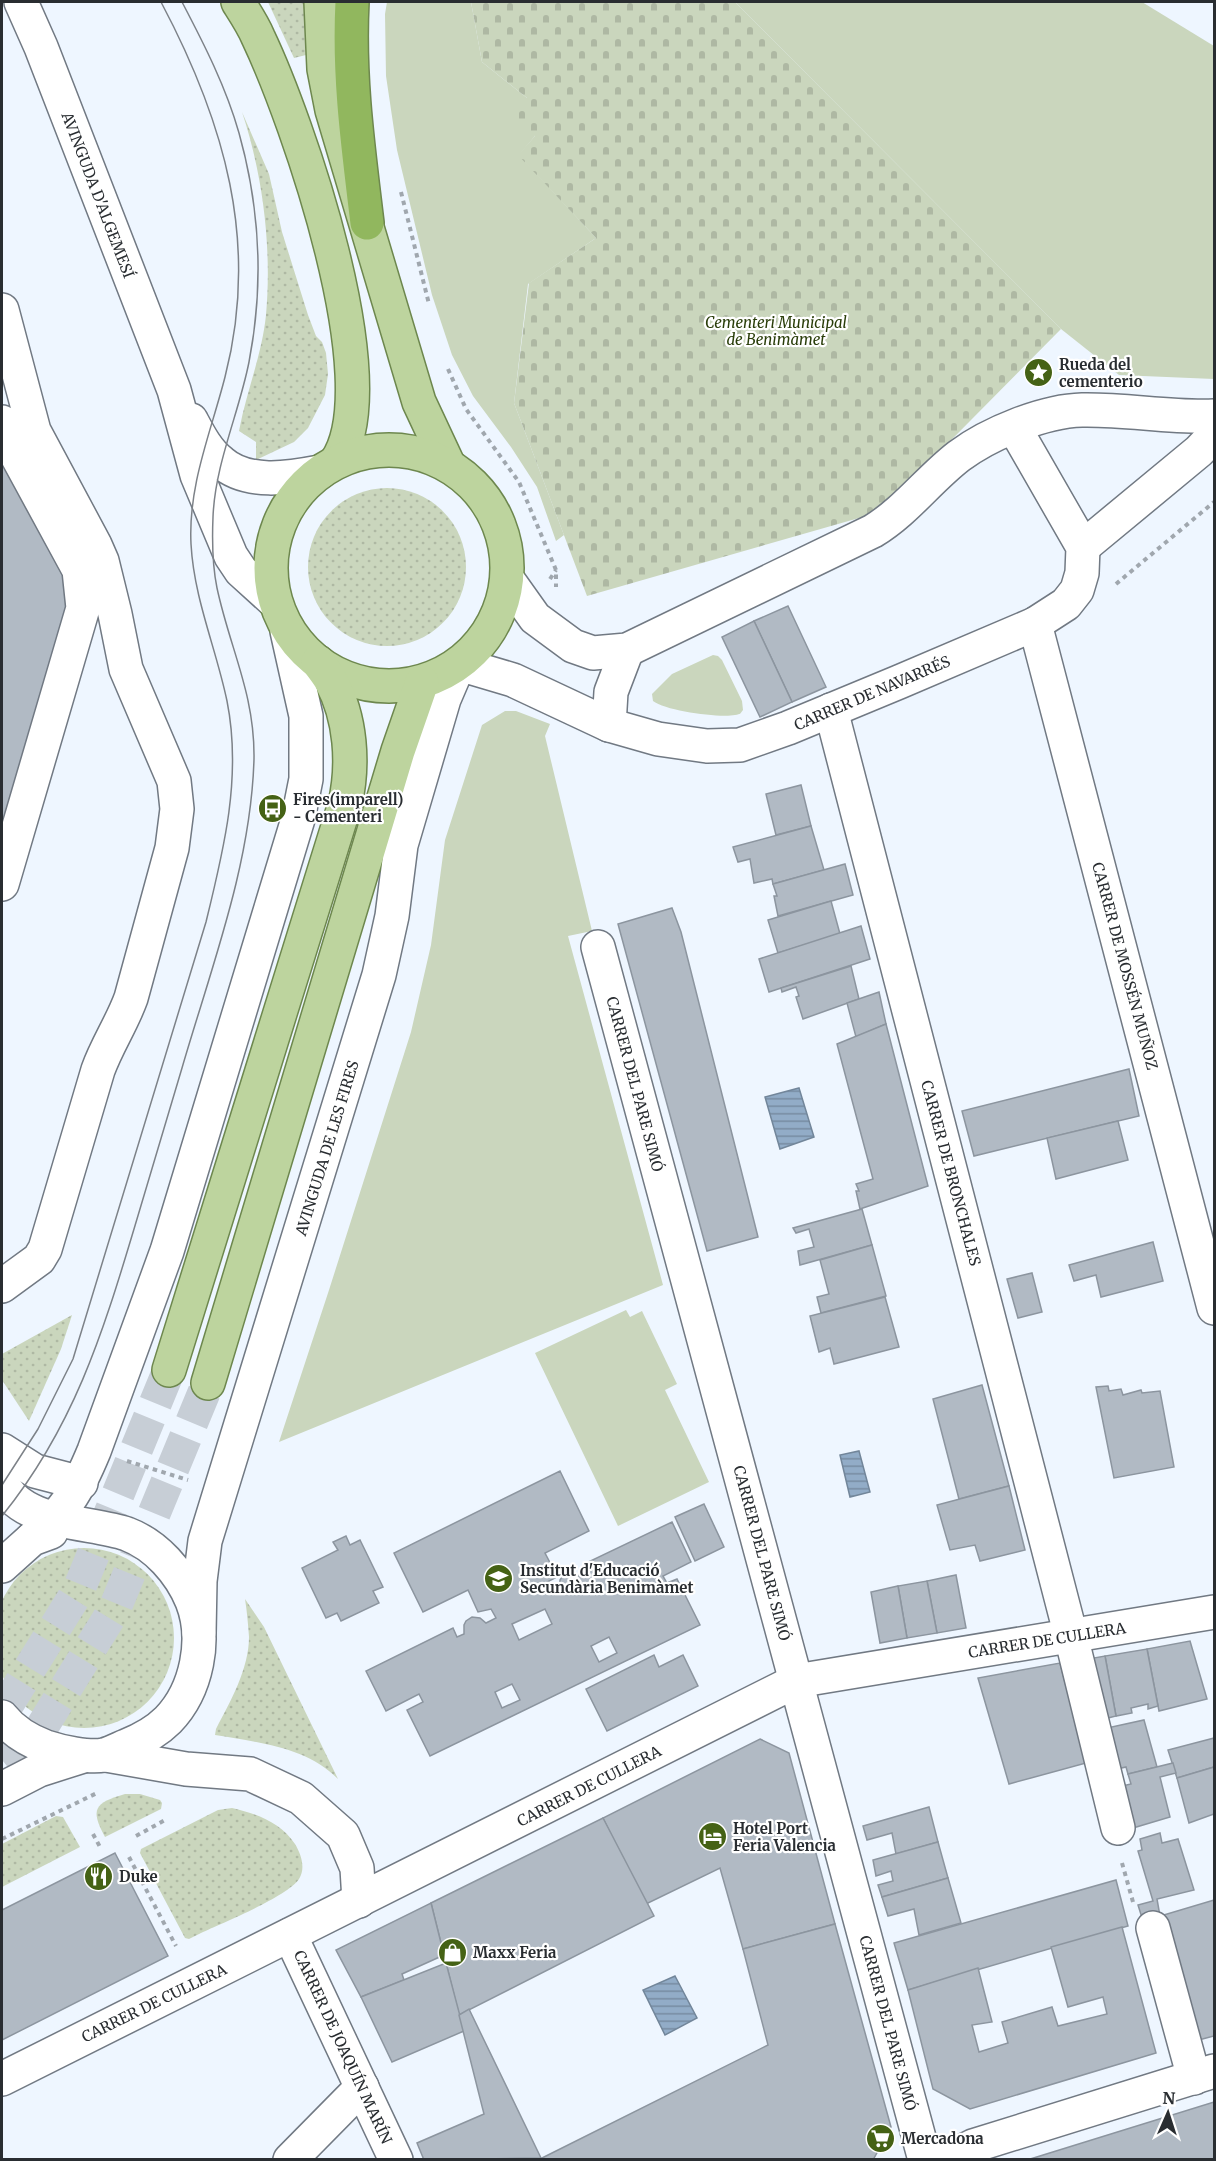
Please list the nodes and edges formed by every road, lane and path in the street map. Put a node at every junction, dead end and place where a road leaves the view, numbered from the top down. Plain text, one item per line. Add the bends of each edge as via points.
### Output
1 (21, 2) edge
2 (238, 2) edge
3 (321, 2) edge
4 (352, 2) edge
5 (399, 185) dead end
6 (367, 223) junction
7 (430, 308) dead end
8 (2, 310) edge
9 (445, 362) dead end
10 (174, 390) junction
11 (1215, 416) edge
12 (2, 423) edge
13 (1014, 428) junction
14 (1215, 435) edge
15 (448, 464) junction
16 (328, 467) junction
17 (1215, 502) edge
18 (1083, 548) junction
19 (556, 570) dead end
20 (508, 580) junction
21 (1109, 590) dead end
22 (273, 600) junction
23 (1035, 624) junction
24 (286, 631) junction
25 (627, 650) junction
26 (318, 662) junction
27 (459, 664) junction
28 (422, 682) junction
29 (831, 710) junction
30 (609, 725) junction
31 (2, 884) edge
32 (598, 947) dead end
33 (2, 1286) edge
34 (1215, 1308) edge
35 (169, 1370) tunnel mouth
36 (208, 1383) tunnel mouth
37 (2, 1450) edge
38 (121, 1459) dead end
39 (2, 1481) edge
40 (81, 1483) junction
41 (198, 1483) dead end
42 (44, 1529) junction
43 (2, 1566) edge
44 (1214, 1615) edge
45 (199, 1633) junction
46 (1071, 1636) junction
47 (796, 1682) junction
48 (2, 1717) edge
49 (97, 1755) junction
50 (2, 1789) edge
51 (103, 1790) dead end
52 (167, 1819) dead end
53 (1118, 1828) joint
54 (93, 1833) dead end
55 (136, 1836) dead end
56 (2, 1839) edge
57 (100, 1847) dead end
58 (129, 1857) dead end
59 (360, 1901) junction
60 (1153, 1928) joint
61 (290, 1935) junction
62 (176, 1946) dead end
63 (1204, 2075) edge
64 (2, 2079) edge
65 (362, 2087) junction
66 (290, 2160) edge
67 (396, 2160) edge
68 (925, 2160) edge
69 (945, 2160) edge

1 - 10 street, AVINGUDA D'ALGEMESÍ
2 - 16 main road via 258,36 284,98 340,284 350,337 353,387 344,451
3 - 6 main road via 324,69 332,111
4 - 6 highway via 352,94
5 - 7 path
6 - 15 main road via 419,402
8 - 33 street via 34,431 102,561 126,669 174,781 177,809 172,848 131,998 98,1070 45,1249 39,1259
9 - 19 path via 466,409 519,482
10 - 16 street, AVINGUDA D'ALGEMESÍ via 204,444 221,463 243,474 266,478 300,476
10 - 22 street, AVINGUDA D'ALGEMESÍ via 197,475 231,556 241,571
11 - 13 street via 1081,410 1048,415
12 - 31 street via 80,570 82,592 82,608
13 - 18 street
13 - 25 street via 960,456 873,531
14 - 18 street
15 - 16 main road via 393,449 364,452
15 - 20 main road via 472,482 491,506 504,535
16 - 22 main road via 298,492 282,518 271,563
17 - 21 path
18 - 23 street, CARRER DE NAVARRÉS via 1077,590 1066,604
20 - 25 street via 536,618 573,646 593,653
20 - 27 main road via 497,618 486,637
22 - 24 main road
23 - 29 street, CARRER DE NAVARRÉS
23 - 34 street, CARRER DE MOSSÉN MUÑOZ
24 - 26 main road
24 - 40 street via 306,716 306,779 298,819 167,1251
25 - 30 street via 611,692
26 - 28 main road via 341,676 366,684
26 - 35 main road via 332,681 348,733 349,786
27 - 28 main road
27 - 30 street, CARRER DE NAVARRÉS via 513,680
27 - 45 street, AVINGUDA DE LES FIRES via 444,699 401,845 379,975 205,1541
28 - 36 main road
29 - 30 street, CARRER DE NAVARRÉS via 740,745 707,746 658,739
29 - 46 street, CARRER DE BRONCHALES
32 - 47 street, CARRER DEL PARE SIMÓ
37 - 40 street via 35,1471
38 - 41 path
39 - 42 street via 23,1506 37,1513
40 - 42 street
42 - 43 street
42 - 45 street via 94,1527 127,1534 157,1551 178,1574 192,1601
44 - 46 street, CARRER DE CULLERA
45 - 49 street via 196,1665 186,1694 168,1719 144,1738
46 - 47 street, CARRER DE CULLERA
46 - 53 street, CARRER DE BRONCHALES
47 - 59 street, CARRER DE CULLERA
47 - 68 street, CARRER DEL PARE SIMÓ
48 - 49 street via 31,1741 60,1752
49 - 50 street via 39,1770
49 - 59 street via 250,1774 302,1798 342,1836 357,1868
51 - 56 path
52 - 55 path
53 - 60 path via 1115,1839 1139,1923
54 - 57 path
58 - 62 path
59 - 61 street, CARRER DE CULLERA
60 - 63 street
61 - 64 street, CARRER DE CULLERA
61 - 65 street, CARRER DE JOAQUÍN MARÍN
63 - 69 street via 973,2146
65 - 66 street
65 - 67 street, CARRER DE JOAQUÍN MARÍN

